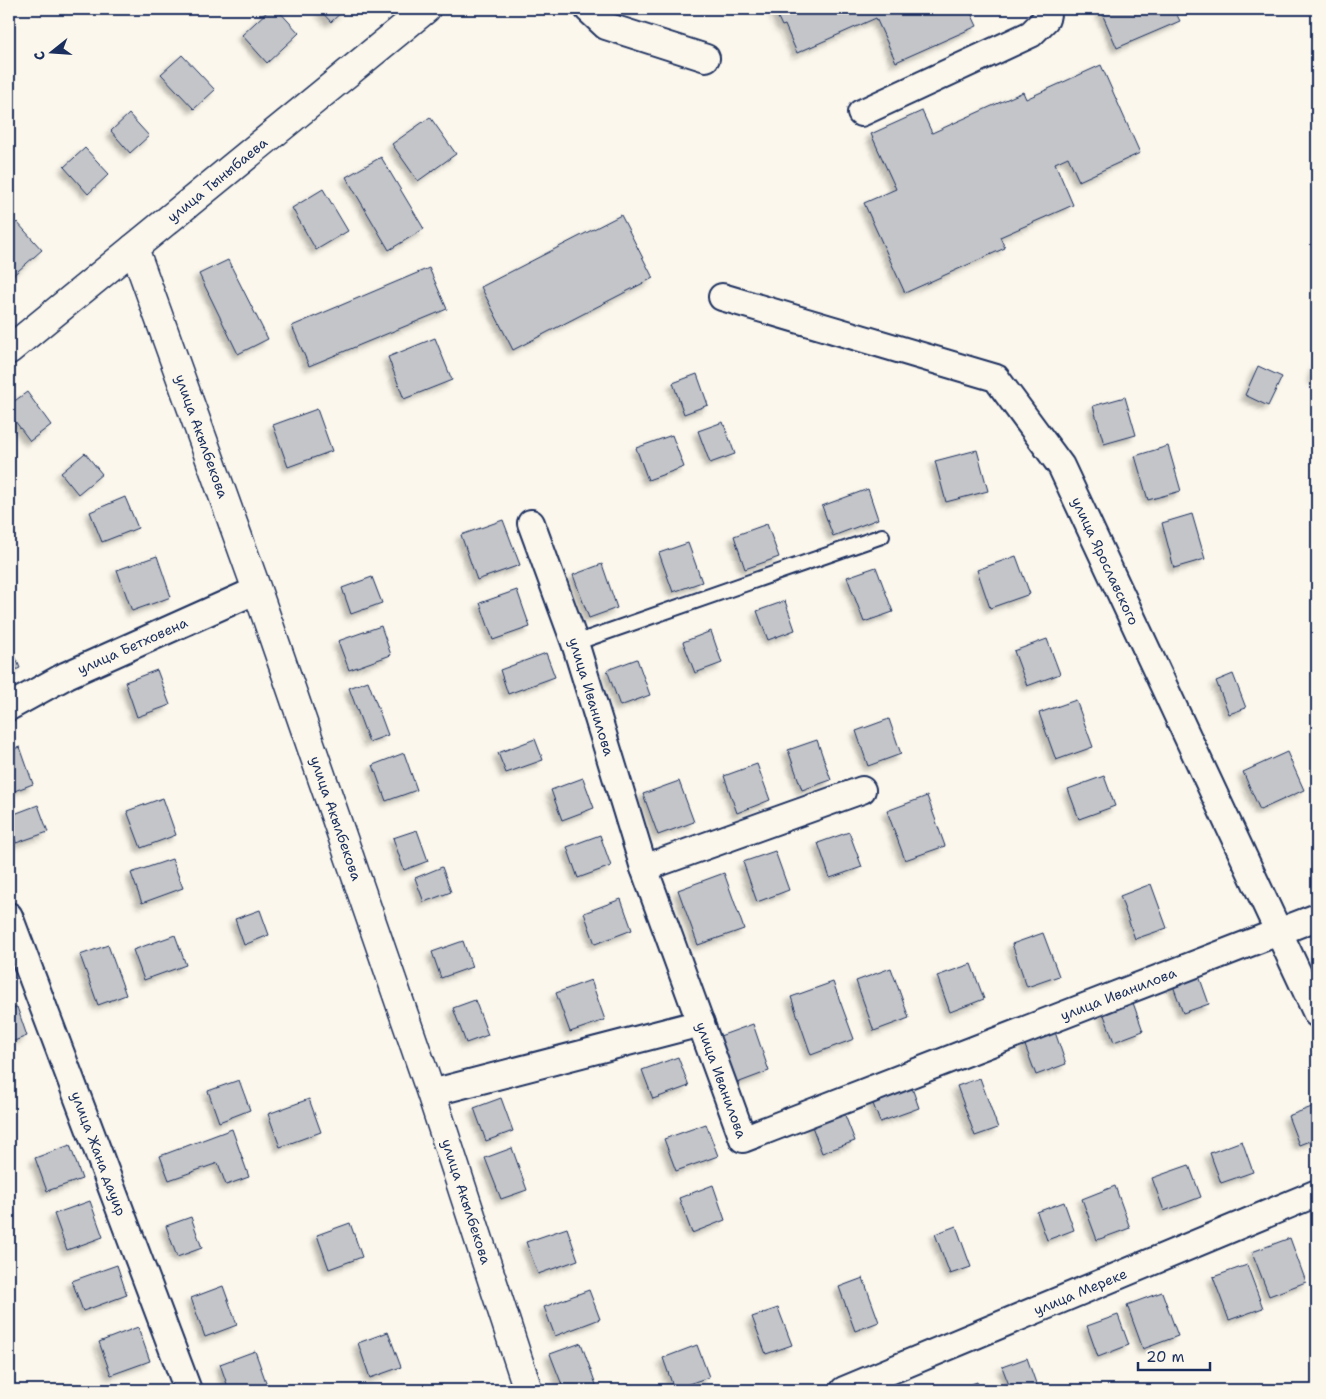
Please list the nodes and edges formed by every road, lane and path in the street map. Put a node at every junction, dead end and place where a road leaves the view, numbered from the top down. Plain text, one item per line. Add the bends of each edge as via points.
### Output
1 (426, 9) edge
2 (588, 9) edge
3 (1048, 9) edge
4 (706, 58) dead end
5 (861, 112) dead end
6 (134, 248) junction
7 (722, 297) dead end
8 (9, 350) edge
9 (531, 523) dead end
10 (882, 536) dead end
11 (257, 590) junction
12 (574, 643) junction
13 (9, 707) edge
14 (862, 790) dead end
15 (644, 868) junction
16 (9, 916) edge
17 (1317, 917) edge
18 (1279, 933) junction
19 (1317, 1014) edge
20 (701, 1024) junction
21 (431, 1093) junction
22 (1317, 1193) edge
23 (188, 1390) edge
24 (528, 1390) edge
25 (844, 1390) edge

1 - 6 street, улица Тыныбаева
2 - 4 street via 606,26
3 - 5 street via 1046,19 1032,34
6 - 8 street, улица Тыныбаева
6 - 11 street, улица Акылбекова
7 - 18 street, улица Ярославского via 996,378 1061,466
9 - 12 street, улица Иванилова
10 - 12 lane
11 - 13 street, улица Бетховена via 67,675
11 - 21 street, улица Акылбекова
12 - 15 street, улица Иванилова
14 - 15 street
15 - 20 street, улица Иванилова
16 - 23 street, улица Жана дауир
17 - 18 street, улица Иванилова
18 - 19 street, улица Ярославского
18 - 20 street, улица Иванилова via 743,1139
20 - 21 street
21 - 24 street, улица Акылбекова
22 - 25 street, улица Мереке

